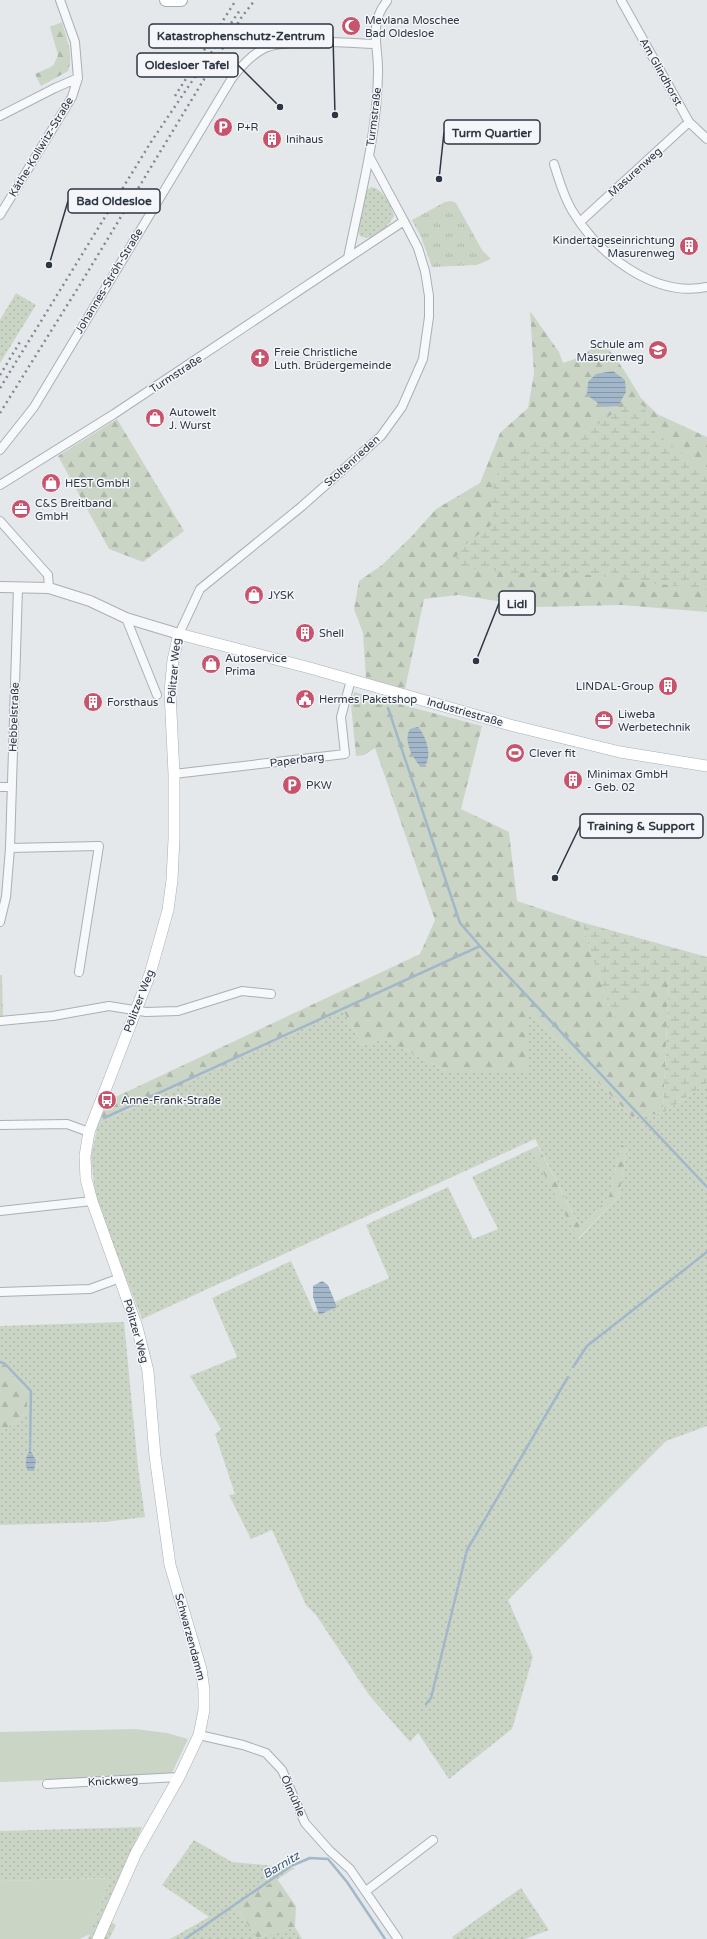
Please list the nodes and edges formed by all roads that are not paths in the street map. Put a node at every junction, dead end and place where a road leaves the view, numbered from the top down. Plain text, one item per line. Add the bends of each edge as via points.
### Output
1 (68, 0) edge
2 (166, 0) edge
3 (180, 0) edge
4 (621, 0) edge
5 (387, 1) edge
6 (61, 4) edge
7 (376, 44) junction
8 (78, 78) junction
9 (0, 116) edge
10 (690, 122) junction
11 (707, 139) edge
12 (369, 156) junction
13 (554, 164) dead end
14 (0, 215) edge
15 (404, 221) junction
16 (580, 222) junction
17 (348, 258) junction
18 (707, 287) edge
19 (0, 450) edge
20 (0, 485) edge
21 (0, 521) edge
22 (0, 586) edge
23 (18, 587) junction
24 (49, 588) junction
25 (126, 618) junction
26 (179, 634) junction
27 (350, 680) junction
28 (158, 696) dead end
29 (707, 766) edge
30 (174, 774) junction
31 (0, 787) edge
32 (11, 787) junction
33 (10, 848) junction
34 (0, 922) edge
35 (79, 972) dead end
36 (271, 994) dead end
37 (136, 1010) junction
38 (0, 1021) edge
39 (0, 1125) edge
40 (89, 1132) junction
41 (92, 1201) junction
42 (0, 1211) edge
43 (120, 1278) junction
44 (0, 1292) edge
45 (151, 1410) joint
46 (199, 1734) junction
47 (178, 1777) junction
48 (47, 1784) dead end
49 (433, 1840) dead end
50 (366, 1891) junction
51 (98, 1939) edge
52 (398, 1939) edge

1 - 6 street, Käthe-Kollwitz-Straße
2 - 3 main road
4 - 10 street, Am Glindhorst
5 - 7 street, Turmstraße via 376,17
6 - 8 street, Käthe-Kollwitz-Straße via 75,42
7 - 12 street, Turmstraße via 378,89
7 - 19 street, Johannes-Ströh-Straße via 281,44 263,50 244,63 232,78 34,407
8 - 9 street
8 - 14 street, Käthe-Kollwitz-Straße via 72,97
10 - 11 street, Am Glindhorst
10 - 16 street, Masurenweg
12 - 15 street, Stoltenrieden
12 - 17 street, Turmstraße
13 - 16 street via 572,212
15 - 17 street, Turmstraße
15 - 26 street, Stoltenrieden via 418,248 425,271 429,317 423,359 402,407 381,436 301,507 200,589
16 - 18 street via 611,255 649,280 677,288
17 - 20 street, Turmstraße via 114,414
21 - 24 street via 48,575
22 - 23 street, Pölitzer Weg
23 - 24 street, Pölitzer Weg
23 - 32 street, Hebbelstraße
24 - 25 street, Pölitzer Weg via 90,601
25 - 26 street, Pölitzer Weg
25 - 28 street, Pölitzer Weg
26 - 27 main road, Industriestraße
26 - 30 main road, Pölitzer Weg via 170,692
27 - 29 main road, Industriestraße via 586,744
27 - 30 street, Paperbarg via 341,717 345,754
30 - 37 main road, Pölitzer Weg via 174,839 168,910 156,955
31 - 32 street
32 - 33 street, Hebbelstraße
33 - 34 street, Hebbelstraße via 6,897
33 - 35 street via 99,846
36 - 37 street via 242,991 178,1011
37 - 38 street via 109,1006 53,1016
37 - 40 main road, Pölitzer Weg
39 - 40 street via 67,1124
40 - 41 main road, Pölitzer Weg via 85,1156 86,1179
41 - 42 street
41 - 43 main road, Pölitzer Weg
43 - 44 street via 90,1289
43 - 45 main road, Pölitzer Weg via 137,1327 148,1371
45 - 46 main road, Schwarzendamm via 170,1565 201,1669 204,1710
46 - 47 main road, Schwarzendamm
46 - 50 street, Ölmühle via 266,1753 282,1770 305,1823 350,1869
47 - 48 street, Knickweg
47 - 51 main road, Schwarzendamm via 136,1853
49 - 50 street
50 - 52 street, Ölmühle

